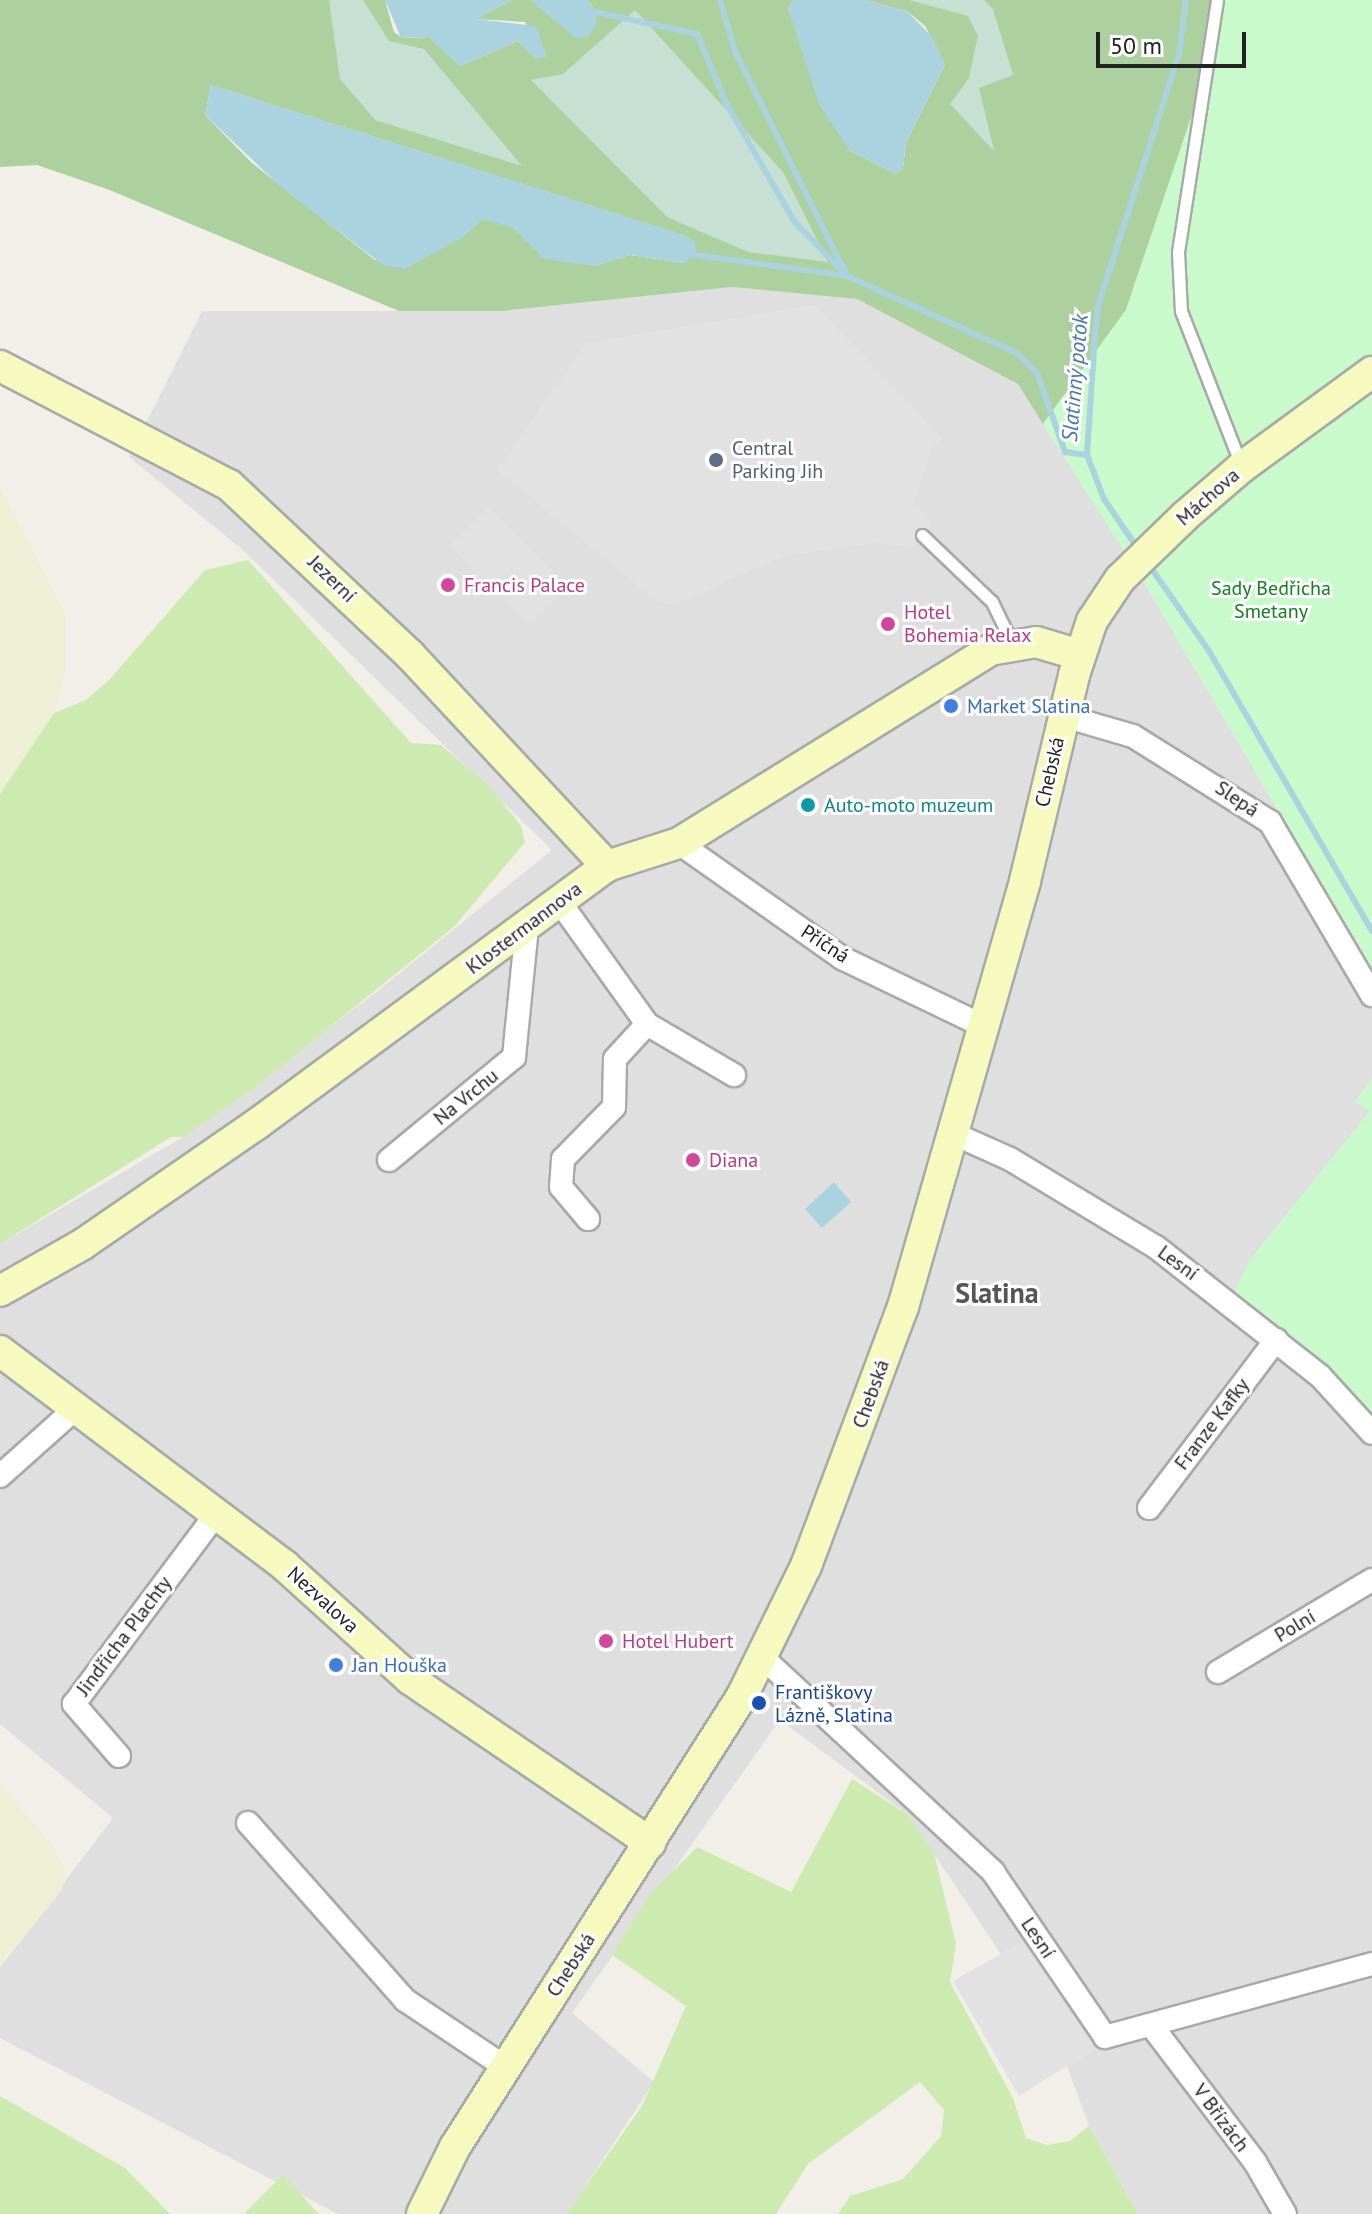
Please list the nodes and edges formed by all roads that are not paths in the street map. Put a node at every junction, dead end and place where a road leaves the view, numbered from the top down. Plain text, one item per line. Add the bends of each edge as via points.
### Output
1 (1217, 0) edge
2 (0, 366) edge
3 (1372, 372) edge
4 (1242, 467) junction
5 (922, 535) dead end
6 (1012, 643) junction
7 (1080, 655) junction
8 (1064, 716) junction
9 (679, 843) junction
10 (607, 866) junction
11 (559, 901) junction
12 (527, 926) junction
13 (1372, 995) edge
14 (647, 1024) junction
15 (983, 1026) junction
16 (734, 1075) dead end
17 (954, 1134) junction
18 (389, 1160) dead end
19 (588, 1219) dead end
20 (0, 1291) edge
21 (1276, 1340) junction
22 (0, 1351) edge
23 (76, 1408) junction
24 (1372, 1433) edge
25 (0, 1476) edge
26 (1149, 1508) dead end
27 (216, 1514) junction
28 (1372, 1580) edge
29 (762, 1657) junction
30 (1218, 1672) dead end
31 (119, 1756) dead end
32 (248, 1823) dead end
33 (650, 1843) junction
34 (1372, 1964) edge
35 (1151, 2025) junction
36 (505, 2067) junction
37 (422, 2214) edge
38 (1285, 2214) edge

1 - 4 lane via 1178,252 1181,311
2 - 10 street, Jezerní via 229,485 410,655
3 - 4 street, Máchova
4 - 7 street, Máchova via 1129,569 1101,604
5 - 6 lane via 992,602
6 - 7 street, Klostermannova via 1036,642
6 - 9 street, Klostermannova via 990,650
7 - 8 street, Chebská
8 - 13 street, Slepá via 1133,736 1270,822
8 - 15 street, Chebská
9 - 10 street, Klostermannova
9 - 15 street, Příčná via 842,958
10 - 11 street, Klostermannova
11 - 12 street, Klostermannova
11 - 14 street
12 - 18 street, Na Vrchu via 514,1057
12 - 20 street, Klostermannova via 257,1124 83,1244
14 - 16 street
14 - 19 street via 615,1059 614,1107 563,1159 561,1187
15 - 17 street, Chebská
17 - 21 street, Lesní via 1010,1159 1156,1247
17 - 29 street, Chebská via 903,1307 848,1459 806,1566
21 - 24 street, Lesní via 1320,1376
21 - 26 street, Franze Kafky
22 - 23 street, Nezvalova
23 - 25 street
23 - 27 street, Nezvalova
27 - 31 street, Jindřicha Plachty via 74,1704
27 - 33 street, Nezvalova via 285,1566 410,1679
28 - 30 street, Polní
29 - 33 street, Chebská
29 - 35 street, Lesní via 993,1872 1105,2037
32 - 36 street via 405,2000
33 - 36 street, Chebská
34 - 35 street, Lesní
35 - 38 street, V Břízách via 1255,2162
36 - 37 street, Chebská via 455,2147

